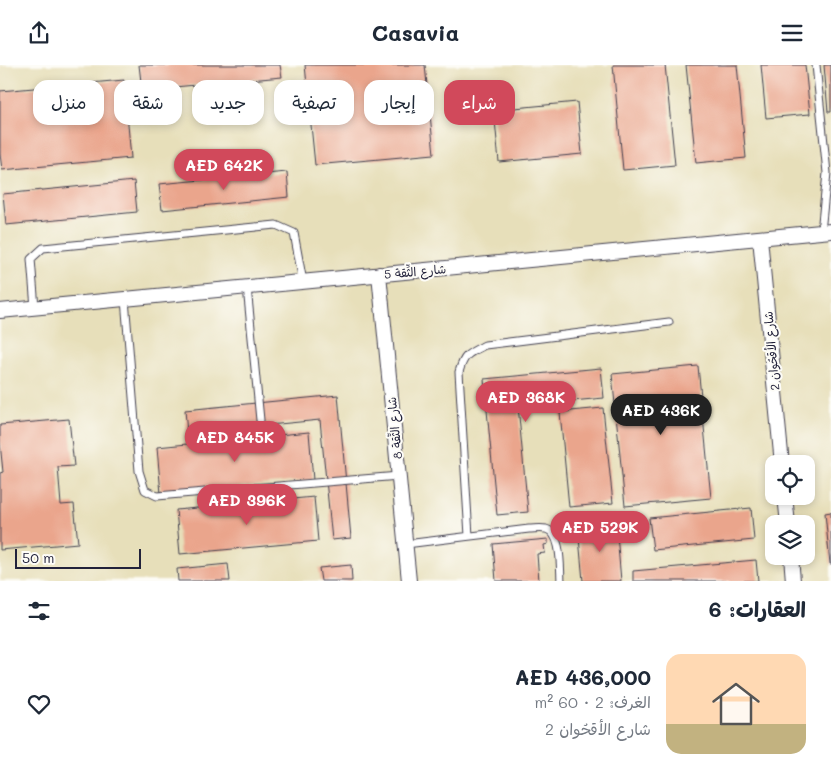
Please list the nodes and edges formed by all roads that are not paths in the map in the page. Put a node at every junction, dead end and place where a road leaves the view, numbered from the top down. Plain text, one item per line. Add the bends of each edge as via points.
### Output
1 (816, 65) edge
2 (829, 173) edge
3 (826, 232) edge
4 (760, 238) junction
5 (379, 274) junction
6 (303, 282) junction
7 (246, 287) junction
8 (125, 299) junction
9 (35, 308) junction
10 (0, 311) edge
11 (669, 322) dead end
12 (260, 420) dead end
13 (781, 455) edge
14 (399, 476) junction
15 (469, 536) junction
16 (406, 544) junction
17 (792, 565) edge
18 (410, 581) edge
19 (561, 581) edge
20 (793, 581) edge

1 - 2 lane
2 - 3 lane
3 - 4 street, شارع الثِّقة 5
4 - 5 street, شارع الثِّقة 5
4 - 13 street, شارع الأقحُوان 2
5 - 6 street, شارع الثِّقة 5
5 - 14 street, شارع الثِّقة 8
6 - 7 street, شارع الثِّقة 5
6 - 9 lane via 294,233 276,225 42,248 31,259
7 - 8 street, شارع الثِّقة 5
7 - 12 lane
8 - 9 street, شارع الثِّقة 5
8 - 14 lane via 140,471 145,489 157,496
9 - 10 street, شارع الثِّقة 5
11 - 15 lane via 485,345 462,360 458,372
14 - 16 street, شارع الثِّقة 8
15 - 16 lane
15 - 19 lane via 546,529 554,534 558,545
16 - 18 street, شارع الثِّقة 8
17 - 20 street

